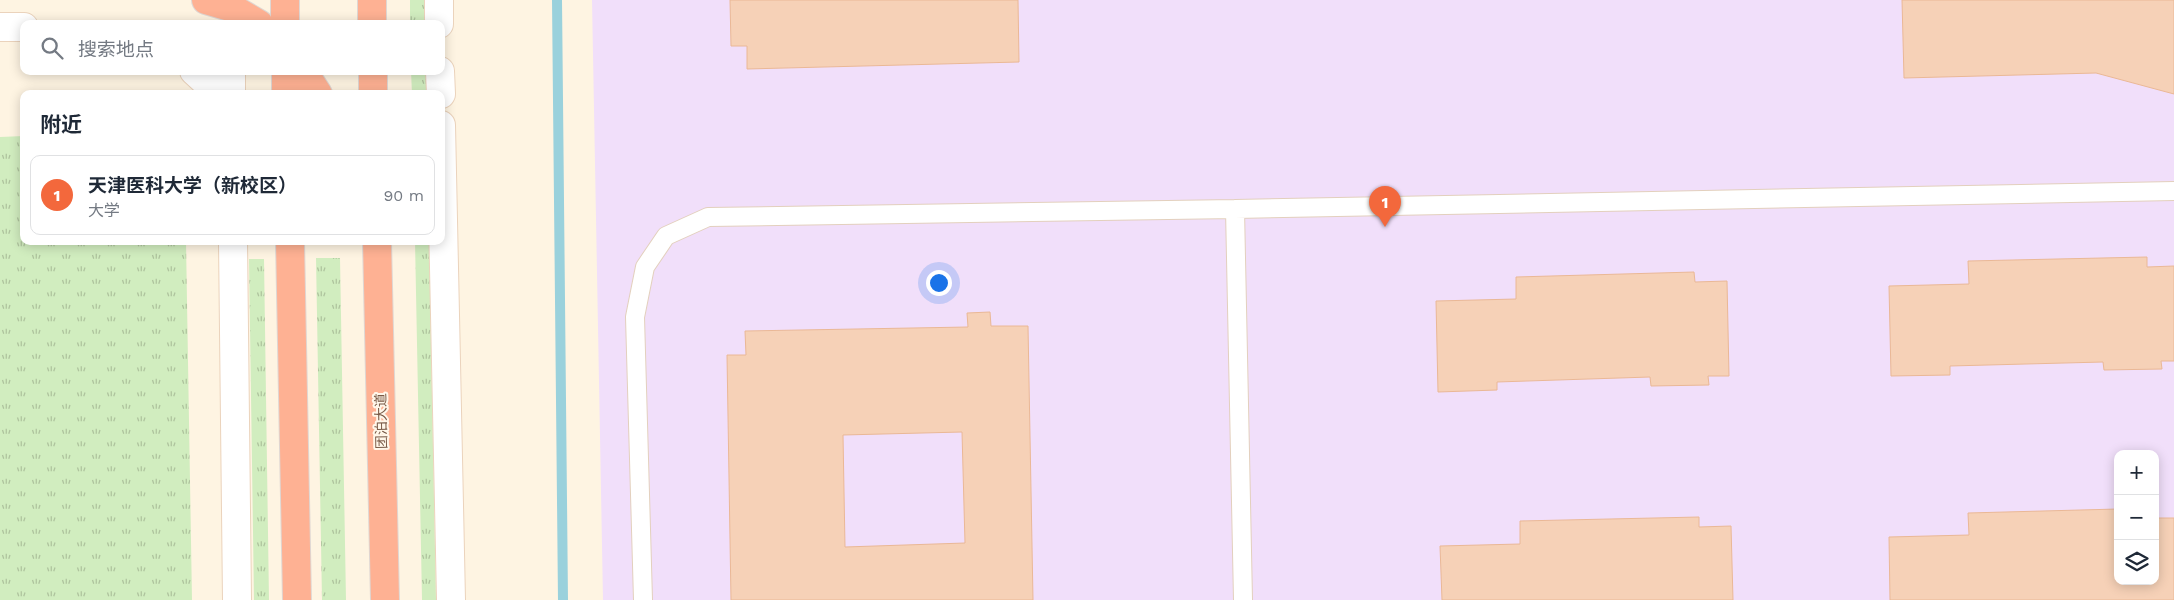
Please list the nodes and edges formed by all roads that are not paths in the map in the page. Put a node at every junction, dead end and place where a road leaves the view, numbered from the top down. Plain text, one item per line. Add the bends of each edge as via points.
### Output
1 (285, 0) edge
2 (372, 0) edge
3 (439, 0) edge
4 (285, 20) edge
5 (371, 20) edge
6 (439, 20) edge
7 (20, 27) edge
8 (0, 28) edge
9 (198, 75) edge
10 (231, 75) edge
11 (286, 75) edge
12 (306, 75) edge
13 (373, 75) edge
14 (440, 75) edge
15 (215, 90) edge
16 (231, 90) edge
17 (286, 90) edge
18 (315, 90) edge
19 (373, 90) edge
20 (441, 90) edge
21 (2174, 191) edge
22 (1235, 209) junction
23 (233, 245) edge
24 (444, 245) edge
25 (376, 246) edge
26 (289, 247) edge
27 (237, 600) edge
28 (297, 600) edge
29 (385, 600) edge
30 (451, 600) edge
31 (643, 600) edge
32 (1243, 600) edge

1 - 4 highway
2 - 5 highway
3 - 6 street
7 - 8 street
9 - 15 street
10 - 16 street
11 - 17 highway
12 - 18 highway
13 - 19 highway
14 - 20 street
21 - 22 lane
22 - 31 lane via 708,217 666,236 645,267 635,317
22 - 32 lane
23 - 27 street
24 - 30 street
25 - 29 highway, 团泊大道
26 - 28 highway

